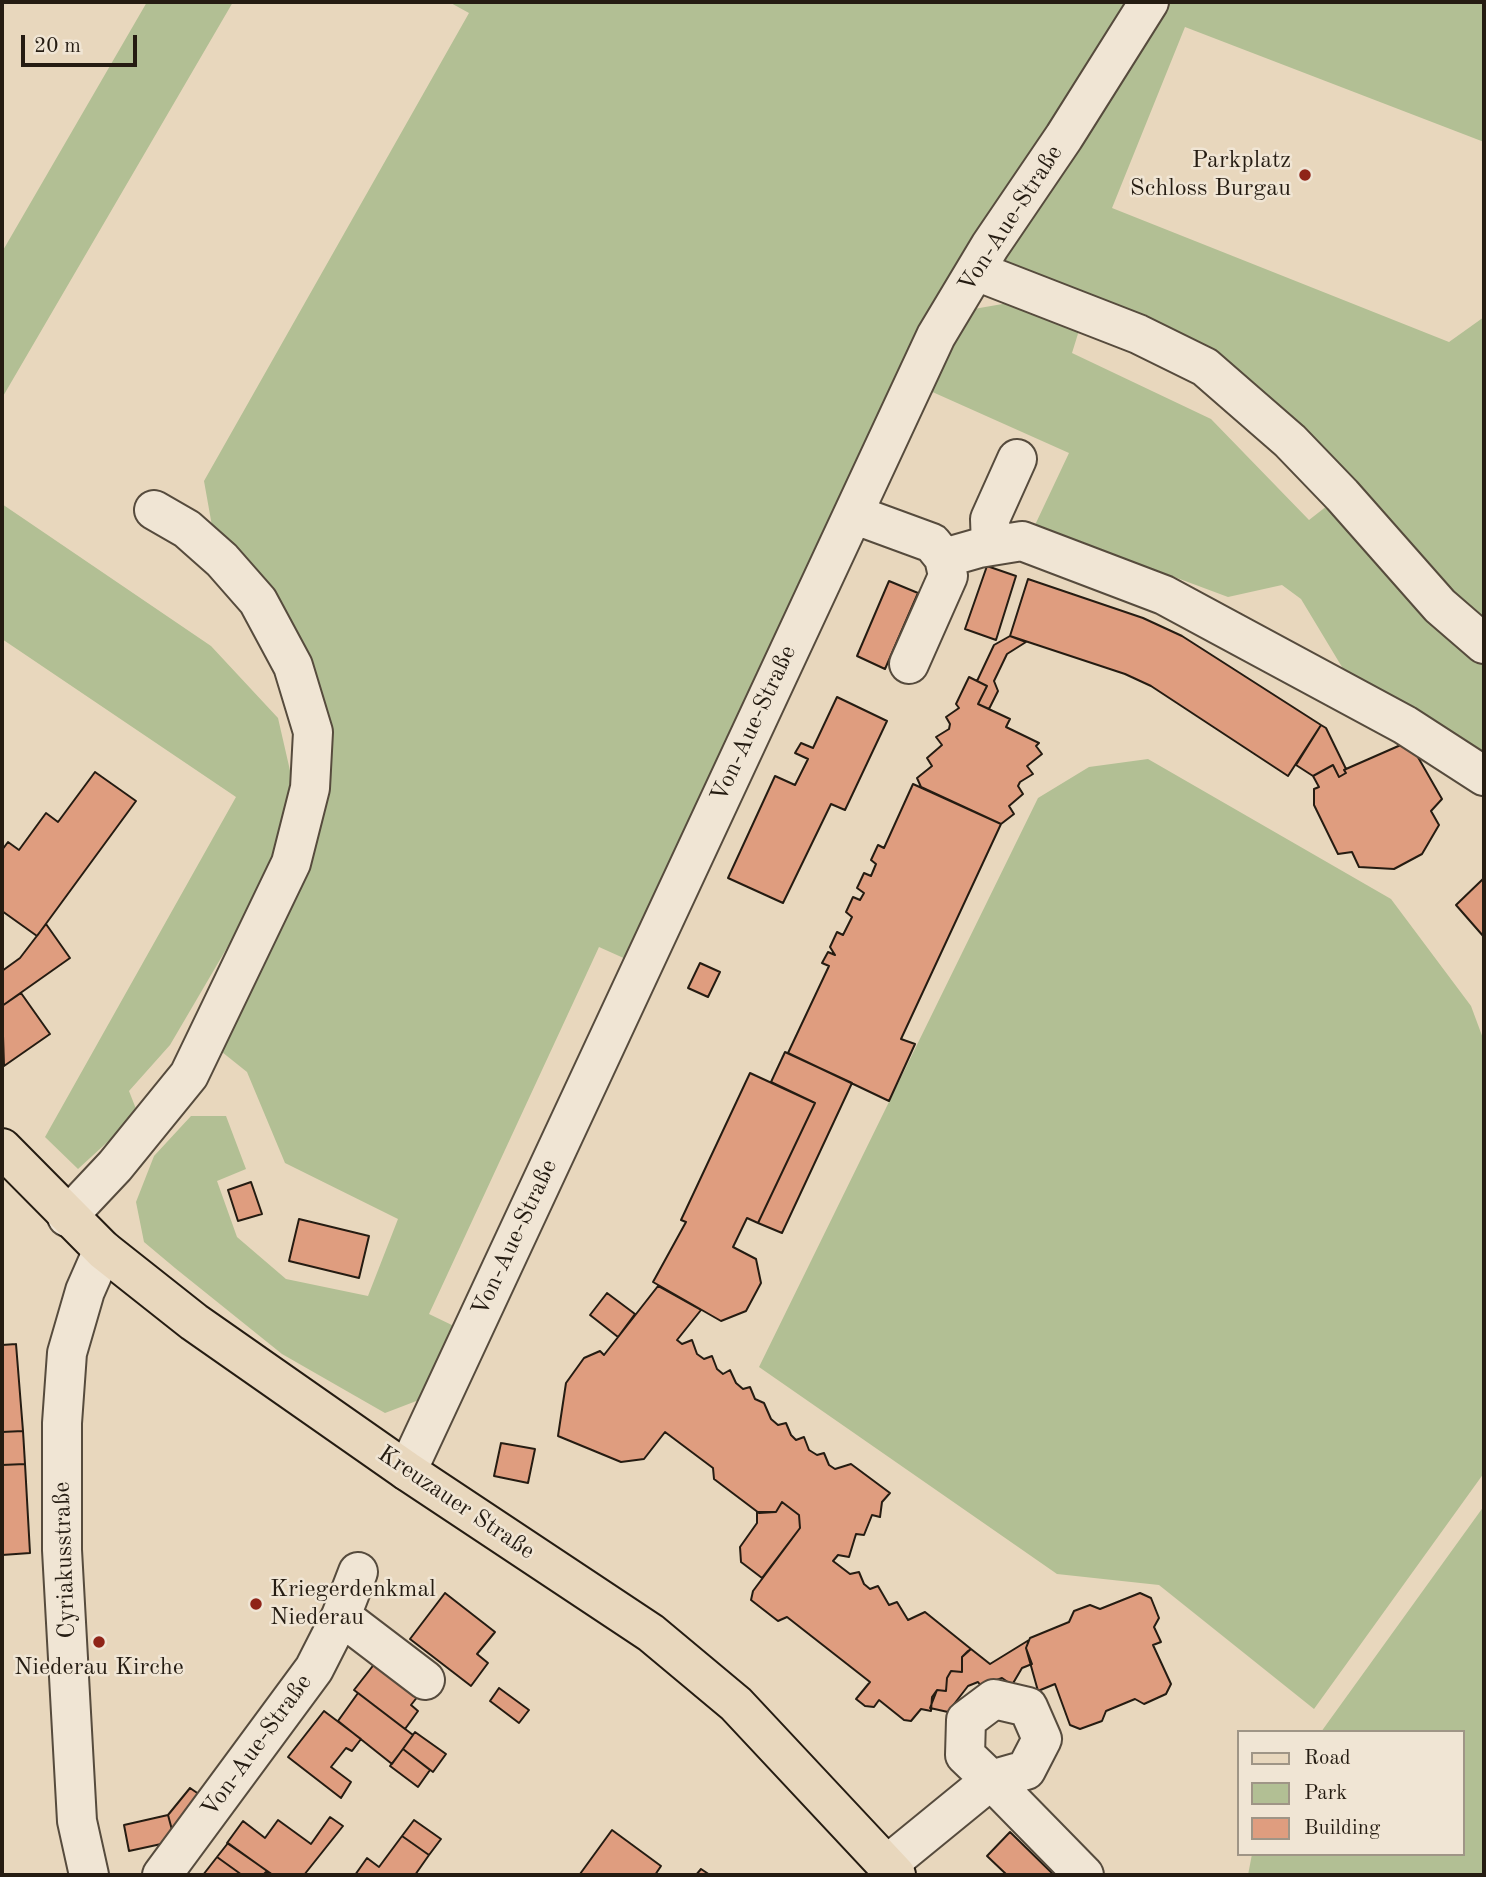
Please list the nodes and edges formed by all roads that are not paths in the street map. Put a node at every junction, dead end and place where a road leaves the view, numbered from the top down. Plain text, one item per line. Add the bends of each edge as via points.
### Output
1 (1149, 2) edge
2 (976, 271) junction
3 (1017, 459) dead end
4 (154, 510) dead end
5 (853, 514) junction
6 (991, 546) junction
7 (944, 558) junction
8 (1484, 644) edge
9 (909, 664) dead end
10 (1484, 776) edge
11 (2, 1148) edge
12 (67, 1217) junction
13 (103, 1250) junction
14 (407, 1471) junction
15 (358, 1572) dead end
16 (341, 1616) junction
17 (425, 1680) dead end
18 (891, 1870) edge
19 (89, 1875) edge
20 (162, 1875) edge
21 (1084, 1875) edge

1 - 2 street, Von-Aue-Straße
2 - 5 street, Von-Aue-Straße via 936,336
2 - 8 street via 1138,334 1205,367 1290,441 1440,606
3 - 6 street via 990,519
4 - 12 street via 196,537 258,601 293,666 313,732 310,788 291,863 189,1075
5 - 7 street via 932,543
5 - 14 street, Von-Aue-Straße
6 - 7 street
6 - 10 street via 1022,541 1164,595 1405,725
7 - 9 street via 948,576
11 - 12 main road, Kreuzauer Straße
12 - 13 main road, Kreuzauer Straße
13 - 14 main road, Kreuzauer Straße via 194,1322
13 - 19 street, Cyriakusstraße via 67,1353 62,1423 62,1550 76,1821
14 - 18 main road, Kreuzauer Straße via 651,1633 736,1704
15 - 16 street, Von-Aue-Straße
16 - 17 street
16 - 20 street, Von-Aue-Straße via 314,1669
18 - 21 street via 990,1780

